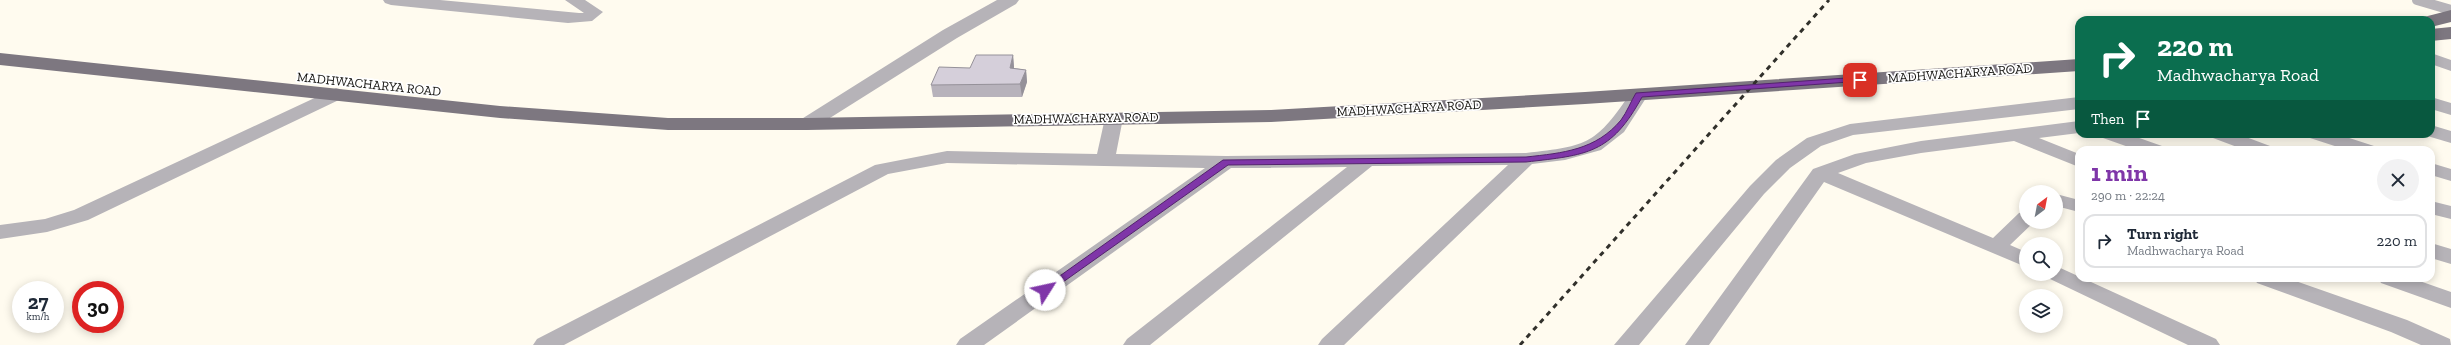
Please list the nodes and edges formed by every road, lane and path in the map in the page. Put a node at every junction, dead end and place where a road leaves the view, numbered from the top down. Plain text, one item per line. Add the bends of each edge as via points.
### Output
1 (391, 0) edge
2 (573, 0) edge
3 (1010, 0) edge
4 (2417, 0) edge
5 (2451, 10) edge
6 (2451, 16) edge
7 (2435, 20) edge
8 (2451, 33) edge
9 (2435, 35) edge
10 (0, 44) edge
11 (0, 60) edge
12 (2435, 60) edge
13 (2075, 65) edge
14 (2451, 66) edge
15 (336, 94) junction
16 (1639, 95) junction
17 (2075, 103) edge
18 (2435, 104) edge
19 (2451, 109) edge
20 (1114, 118) junction
21 (739, 123) junction
22 (807, 124) junction
23 (2075, 128) edge
24 (2435, 132) edge
25 (2016, 135) junction
26 (2451, 137) edge
27 (2121, 138) edge
28 (2231, 138) edge
29 (2330, 138) edge
30 (2144, 146) edge
31 (2253, 146) edge
32 (2354, 146) edge
33 (1526, 159) junction
34 (2075, 159) edge
35 (1105, 160) junction
36 (1368, 160) junction
37 (1226, 162) junction
38 (2435, 170) edge
39 (1820, 174) junction
40 (2451, 175) edge
41 (2063, 202) edge
42 (2075, 205) edge
43 (2435, 208) edge
44 (2451, 213) edge
45 (2019, 225) edge
46 (0, 232) edge
47 (1996, 247) junction
48 (2435, 251) edge
49 (2019, 257) edge
50 (2451, 257) edge
51 (2063, 276) edge
52 (2276, 282) edge
53 (2400, 282) edge
54 (2451, 300) edge
55 (545, 345) edge
56 (968, 345) edge
57 (1135, 345) edge
58 (1330, 345) edge
59 (1626, 345) edge
60 (1697, 345) edge
61 (2208, 345) edge
62 (2442, 345) edge

1 - 2 street via 568,18 592,16 595,12
3 - 22 street via 950,34
4 - 5 lane
6 - 7 main road
8 - 9 main road
10 - 21 main road, MADHWACHARYA ROAD via 470,95 680,110
11 - 15 main road, MADHWACHARYA ROAD
12 - 14 street
13 - 16 main road, MADHWACHARYA ROAD
15 - 21 main road, MADHWACHARYA ROAD via 500,112 668,124
15 - 46 street via 80,215 47,225
16 - 20 main road, MADHWACHARYA ROAD via 1271,116
16 - 33 street via 1625,120 1603,142 1571,154
17 - 59 street via 1850,130 1814,142 1783,164 1757,190
18 - 19 street
20 - 22 main road, MADHWACHARYA ROAD
20 - 35 street
21 - 22 main road, MADHWACHARYA ROAD
23 - 25 street
24 - 26 street
25 - 34 street
25 - 39 street via 1921,147 1862,158
27 - 30 street
28 - 31 street
29 - 32 street
33 - 36 street
33 - 58 street
35 - 37 street
35 - 55 street via 947,157 882,170
36 - 37 street
36 - 57 street
37 - 56 street
38 - 40 street
39 - 47 street
39 - 60 street
41 - 42 street
43 - 44 street
45 - 47 street
47 - 49 street
48 - 50 street
51 - 61 street
52 - 62 street via 2399,326
53 - 54 street

